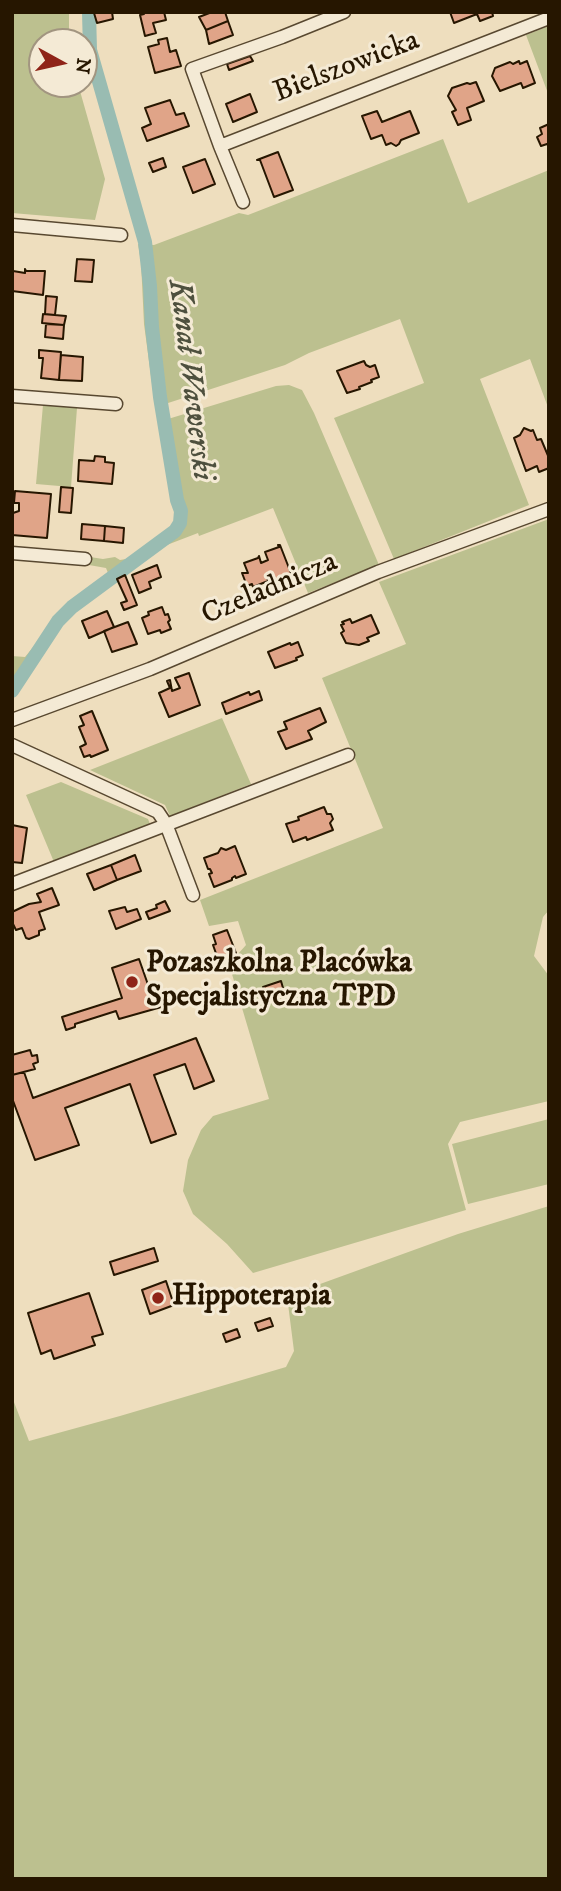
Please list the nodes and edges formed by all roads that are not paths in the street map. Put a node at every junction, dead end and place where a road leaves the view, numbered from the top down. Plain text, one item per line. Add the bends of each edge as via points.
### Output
1 (344, 12) edge
2 (549, 18) edge
3 (220, 145) junction
4 (243, 202) dead end
5 (12, 225) edge
6 (121, 235) dead end
7 (12, 396) edge
8 (116, 404) dead end
9 (549, 509) edge
10 (12, 553) edge
11 (85, 559) dead end
12 (12, 720) edge
13 (12, 745) edge
14 (348, 755) dead end
15 (166, 824) junction
16 (12, 884) edge
17 (194, 895) dead end

1 - 3 street via 192,69
2 - 3 street, Bielszowicka
3 - 4 street
5 - 6 street
7 - 8 street
9 - 12 street, Czeladnicza via 378,572 150,669
10 - 11 street
13 - 15 street via 158,812
14 - 15 street
15 - 16 street
15 - 17 street

